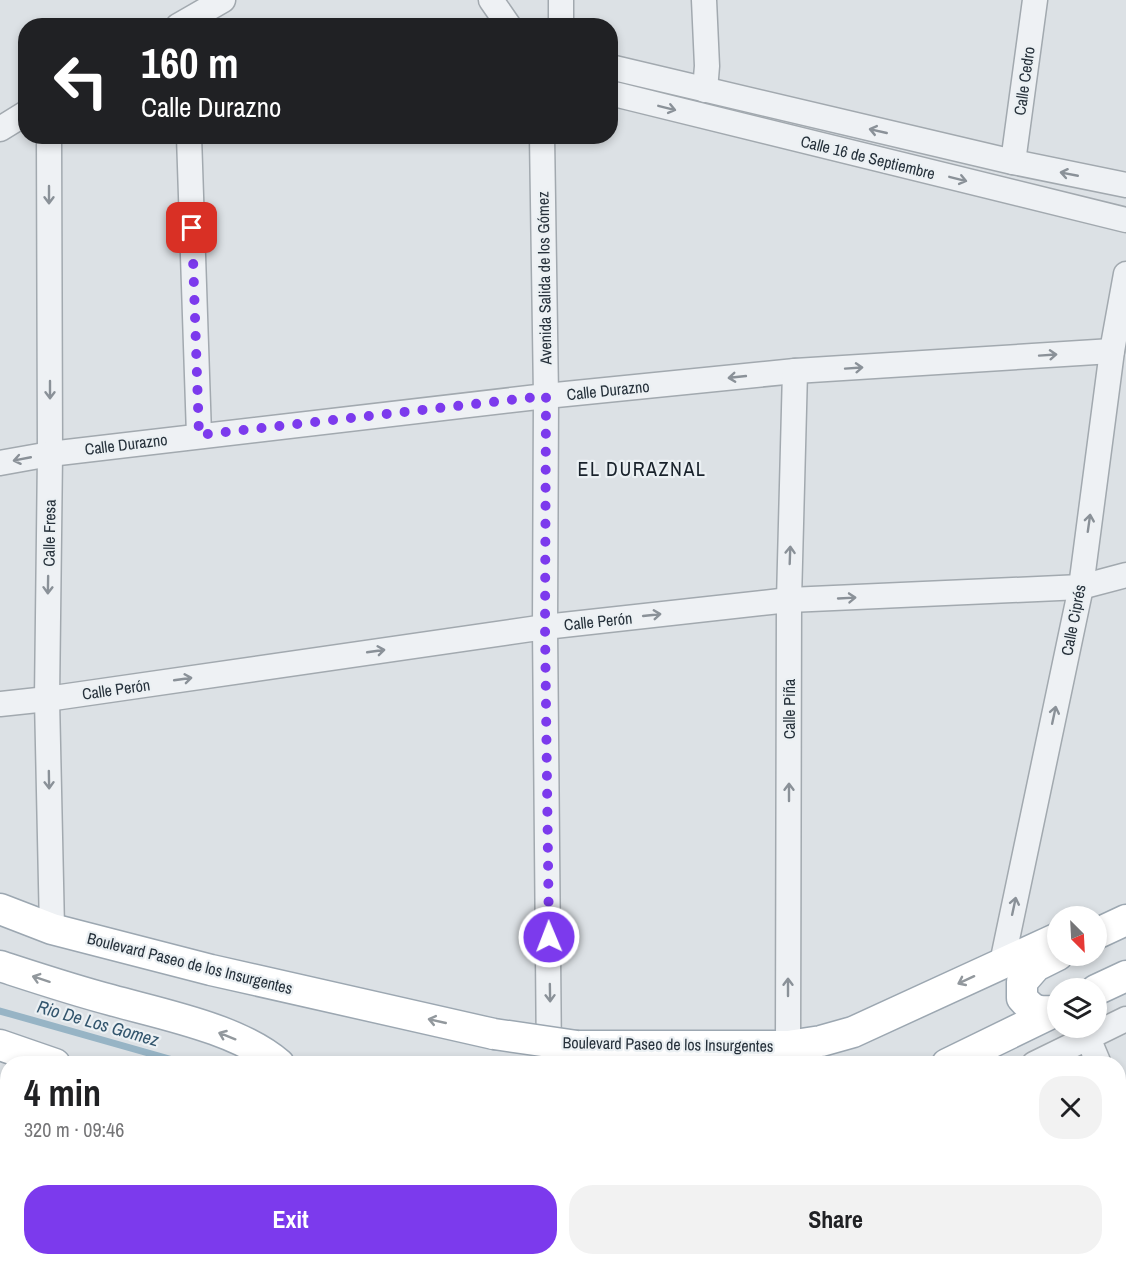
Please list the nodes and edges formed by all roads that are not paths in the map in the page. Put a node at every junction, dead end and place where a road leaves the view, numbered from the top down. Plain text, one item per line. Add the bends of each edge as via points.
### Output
1 (223, 0) edge
2 (491, 0) edge
3 (561, 0) edge
4 (704, 0) edge
5 (1035, 0) edge
6 (193, 18) edge
7 (503, 18) edge
8 (561, 18) edge
9 (618, 69) edge
10 (705, 90) junction
11 (618, 95) edge
12 (18, 118) edge
13 (0, 129) edge
14 (49, 144) edge
15 (189, 144) edge
16 (542, 144) edge
17 (1013, 162) junction
18 (1126, 185) edge
19 (1126, 220) edge
20 (1126, 274) edge
21 (1112, 351) junction
22 (795, 371) junction
23 (546, 396) junction
24 (199, 435) junction
25 (50, 454) junction
26 (0, 463) edge
27 (1126, 575) edge
28 (1081, 587) junction
29 (789, 600) junction
30 (545, 627) junction
31 (47, 699) junction
32 (0, 704) edge
33 (1126, 907) edge
34 (0, 909) edge
35 (1107, 915) edge
36 (1126, 920) edge
37 (52, 929) junction
38 (1107, 929) edge
39 (1047, 943) edge
40 (1047, 960) edge
41 (1002, 963) junction
42 (0, 966) edge
43 (1126, 975) edge
44 (1107, 984) edge
45 (1047, 1011) edge
46 (1047, 1015) edge
47 (1126, 1018) edge
48 (1107, 1028) edge
49 (1088, 1038) joint
50 (0, 1045) edge
51 (788, 1046) junction
52 (32, 1056) edge
53 (266, 1056) edge
54 (549, 1056) edge
55 (963, 1056) edge
56 (1051, 1056) edge
57 (1096, 1056) edge

1 - 6 street
2 - 7 street
3 - 8 street
4 - 10 street
5 - 17 street, Calle Cedro
9 - 10 street, Calle 16 de Septiembre
17 -> 10 street, Calle 16 de Septiembre
11 -> 19 street, Calle 16 de Septiembre
12 - 13 street
14 -> 25 street, Calle Fresa
15 - 24 street
16 - 23 street, Avenida Salida de los Gómez
18 -> 17 street, Calle 16 de Septiembre
20 - 21 street, Calle Ciprés
22 -> 21 street, Calle Durazno
28 -> 21 street, Calle Ciprés
22 -> 23 street, Calle Durazno
29 -> 22 street, Calle Piña
23 - 24 street, Calle Durazno
23 - 30 street, Avenida Salida de los Gómez
24 - 25 street, Calle Durazno
25 -> 26 street, Calle Durazno
25 -> 31 street, Calle Fresa
27 - 28 street, Calle Perón
29 -> 28 street, Calle Perón
41 -> 28 street, Calle Ciprés
30 -> 29 street, Calle Perón
51 -> 29 street, Calle Piña
31 -> 30 street, Calle Perón
30 -> 54 street, Avenida Salida de los Gómez
31 - 32 street, Calle Perón
31 -> 37 street, Calle Fresa
33 - 35 main road
34 - 37 main road, Boulevard Paseo de los Insurgentes
36 - 38 main road
51 -> 37 main road, Boulevard Paseo de los Insurgentes, bridge via 577,1046 494,1034 211,970
39 - 41 main road, Boulevard Paseo de los Insurgentes
40 - 45 main road via 1036,966 1022,982 1022,998 1032,1010
41 -> 51 main road, Boulevard Paseo de los Insurgentes via 853,1032
53 -> 42 main road via 200,1025
43 - 44 main road
46 - 55 main road
47 - 48 street
49 - 56 street
49 - 57 street
50 - 52 main road

